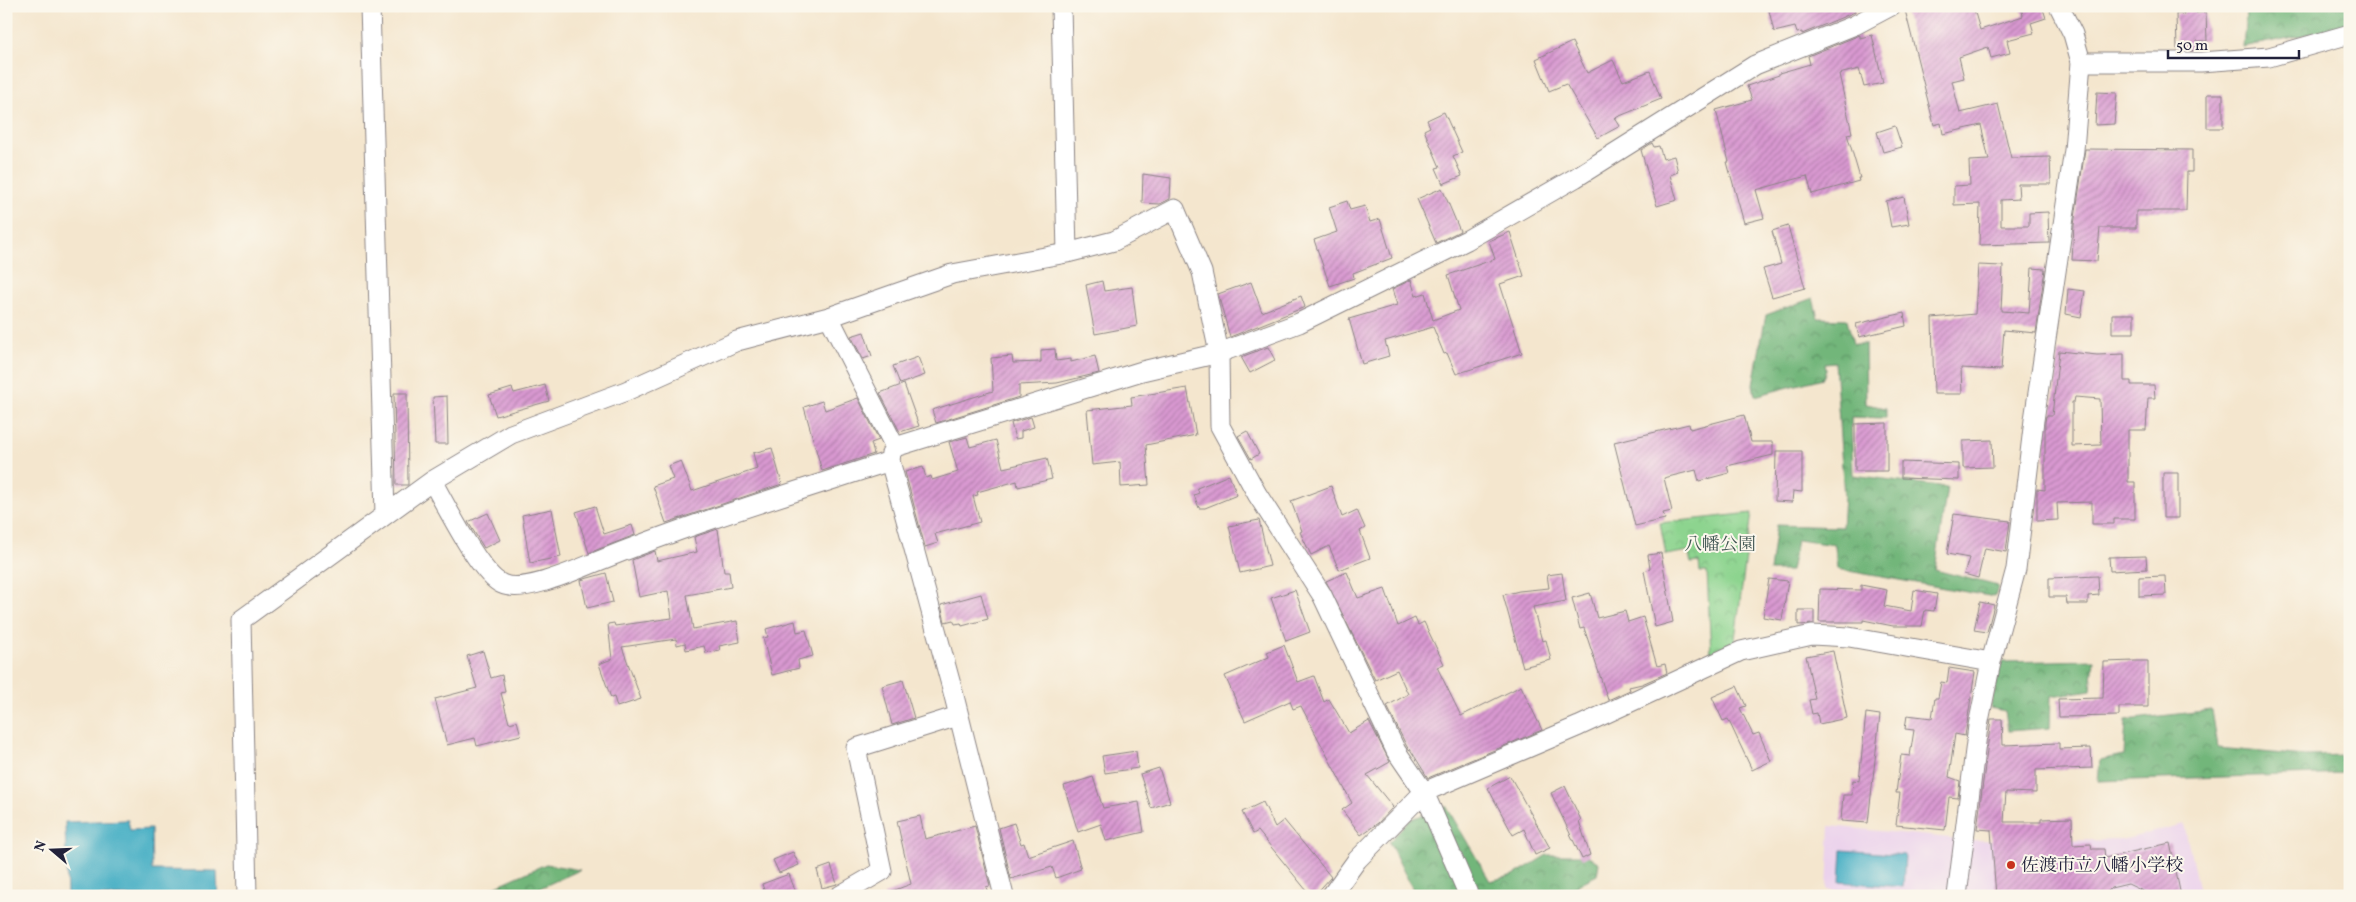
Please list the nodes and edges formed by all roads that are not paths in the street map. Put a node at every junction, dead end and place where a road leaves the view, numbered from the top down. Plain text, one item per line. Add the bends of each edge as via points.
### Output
1 (370, 6) edge
2 (1061, 6) edge
3 (1891, 6) edge
4 (2059, 6) edge
5 (2350, 34) edge
6 (2080, 62) junction
7 (1067, 253) junction
8 (829, 317) junction
9 (1219, 353) junction
10 (893, 454) junction
11 (432, 481) junction
12 (385, 514) junction
13 (1991, 662) junction
14 (958, 716) junction
15 (1424, 792) junction
16 (247, 896) edge
17 (839, 896) edge
18 (1004, 896) edge
19 (1331, 896) edge
20 (1469, 896) edge
21 (1957, 896) edge

1 - 12 street
2 - 7 street
3 - 9 street via 1855,25 1755,65 1575,178 1467,240 1299,323
4 - 6 street via 2073,34
5 - 6 street via 2269,57 2201,62
6 - 13 street via 2074,150 2034,420 2016,569
7 - 8 street via 952,274
7 - 9 street via 1114,241 1175,209 1202,272
8 - 10 street
8 - 11 street via 736,341 626,391 511,434
9 - 10 street via 1125,376
9 - 15 street via 1220,426 1257,494 1322,595 1396,751
10 - 11 street via 656,537 566,574 515,587 501,584 485,568
10 - 14 street
11 - 12 street
12 - 16 street via 241,620
13 - 15 street via 1849,637 1812,635 1784,640 1742,651
13 - 21 street via 1978,726
14 - 17 street via 856,748 882,871
14 - 18 street
15 - 19 street via 1357,860
15 - 20 street

